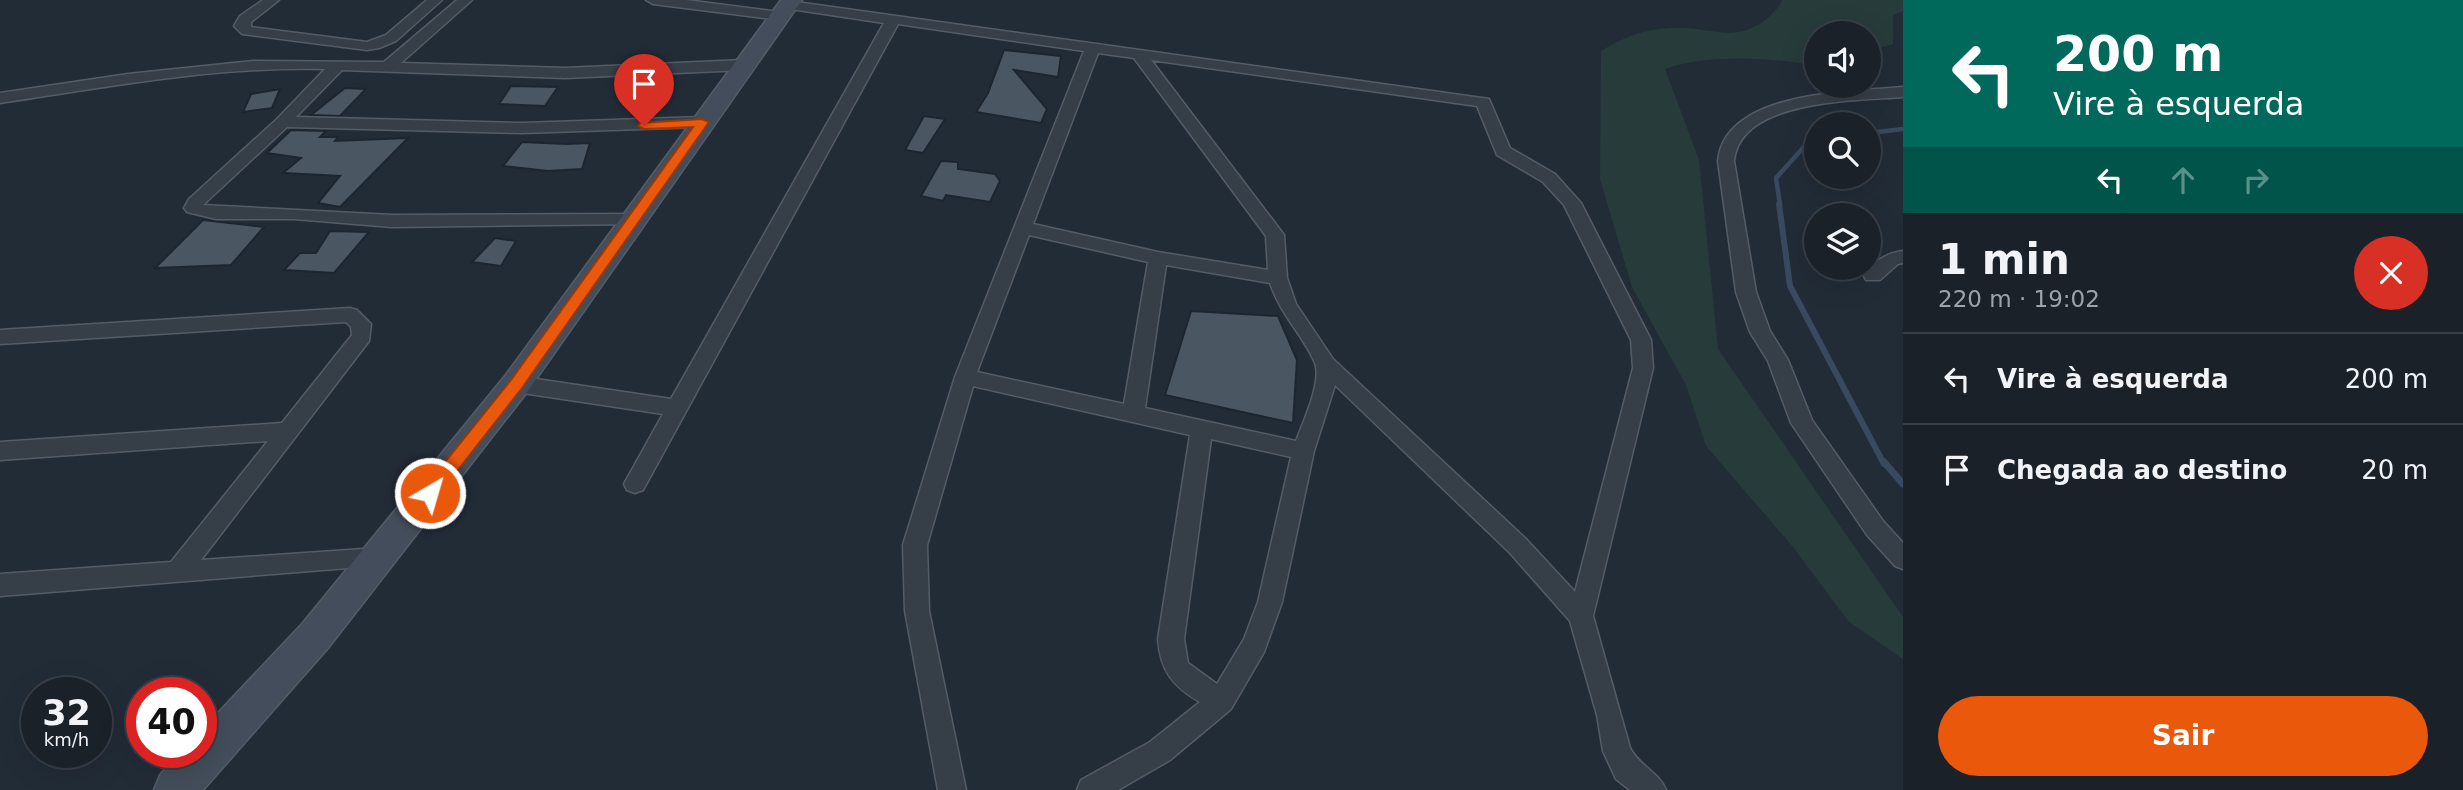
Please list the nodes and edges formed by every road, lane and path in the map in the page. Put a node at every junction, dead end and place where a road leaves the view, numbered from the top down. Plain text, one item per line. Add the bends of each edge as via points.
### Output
1 (272, 0) edge
2 (435, 0) edge
3 (465, 0) edge
4 (653, 0) edge
5 (787, 7) edge
6 (893, 20) junction
7 (1092, 48) junction
8 (1139, 54) junction
9 (744, 65) junction
10 (337, 66) junction
11 (385, 69) junction
12 (1903, 92) edge
13 (0, 98) edge
14 (283, 122) junction
15 (702, 122) junction
16 (635, 218) junction
17 (1024, 228) junction
18 (1903, 257) edge
19 (1158, 258) junction
20 (1881, 269) edge
21 (1278, 278) junction
22 (0, 337) edge
23 (1326, 364) junction
24 (965, 377) junction
25 (516, 384) junction
26 (678, 408) junction
27 (1133, 414) junction
28 (1202, 428) junction
29 (288, 431) junction
30 (0, 451) edge
31 (1303, 452) junction
32 (635, 484) dead end
33 (378, 558) junction
34 (1903, 559) edge
35 (179, 571) junction
36 (0, 585) edge
37 (1581, 616) junction
38 (1222, 700) junction
39 (175, 790) edge
40 (952, 790) edge
41 (1091, 790) edge
42 (1652, 790) edge

1 - 2 street via 242,26 367,46 391,38
3 - 11 street
4 - 5 street
5 - 6 street
5 - 9 street
6 - 7 street
6 - 26 street
7 - 8 street
7 - 17 street
8 - 21 street via 1275,235
8 - 37 street via 1483,102 1503,151 1549,178 1572,203 1633,322 1643,361
9 - 11 street via 565,74
9 - 15 street
10 - 11 street
10 - 13 street via 253,66
10 - 14 street
12 - 34 street via 1811,102 1761,115 1728,144 1726,161 1746,292 1760,332 1779,359 1802,423 1875,528
14 - 15 street via 522,128
14 - 16 street via 193,208 216,213 392,220
15 - 16 street
16 - 25 street
17 - 19 street
17 - 24 street
18 - 20 street via 1893,258
19 - 21 street
19 - 27 street
21 - 23 street via 1294,320
22 - 29 street via 350,315 361,324 362,336
23 - 31 street via 1324,393
23 - 37 street via 1518,546
24 - 27 street
24 - 40 street via 915,545 917,611
25 - 26 street
25 - 33 street
26 - 32 street
27 - 28 street
28 - 31 street
28 - 38 street via 1171,659 1179,675
29 - 30 street
29 - 35 street
31 - 38 street via 1270,602 1255,644
33 - 35 street
33 - 39 street via 315,636
35 - 36 street
37 - 42 street via 1616,751 1626,769
38 - 41 street via 1160,751

